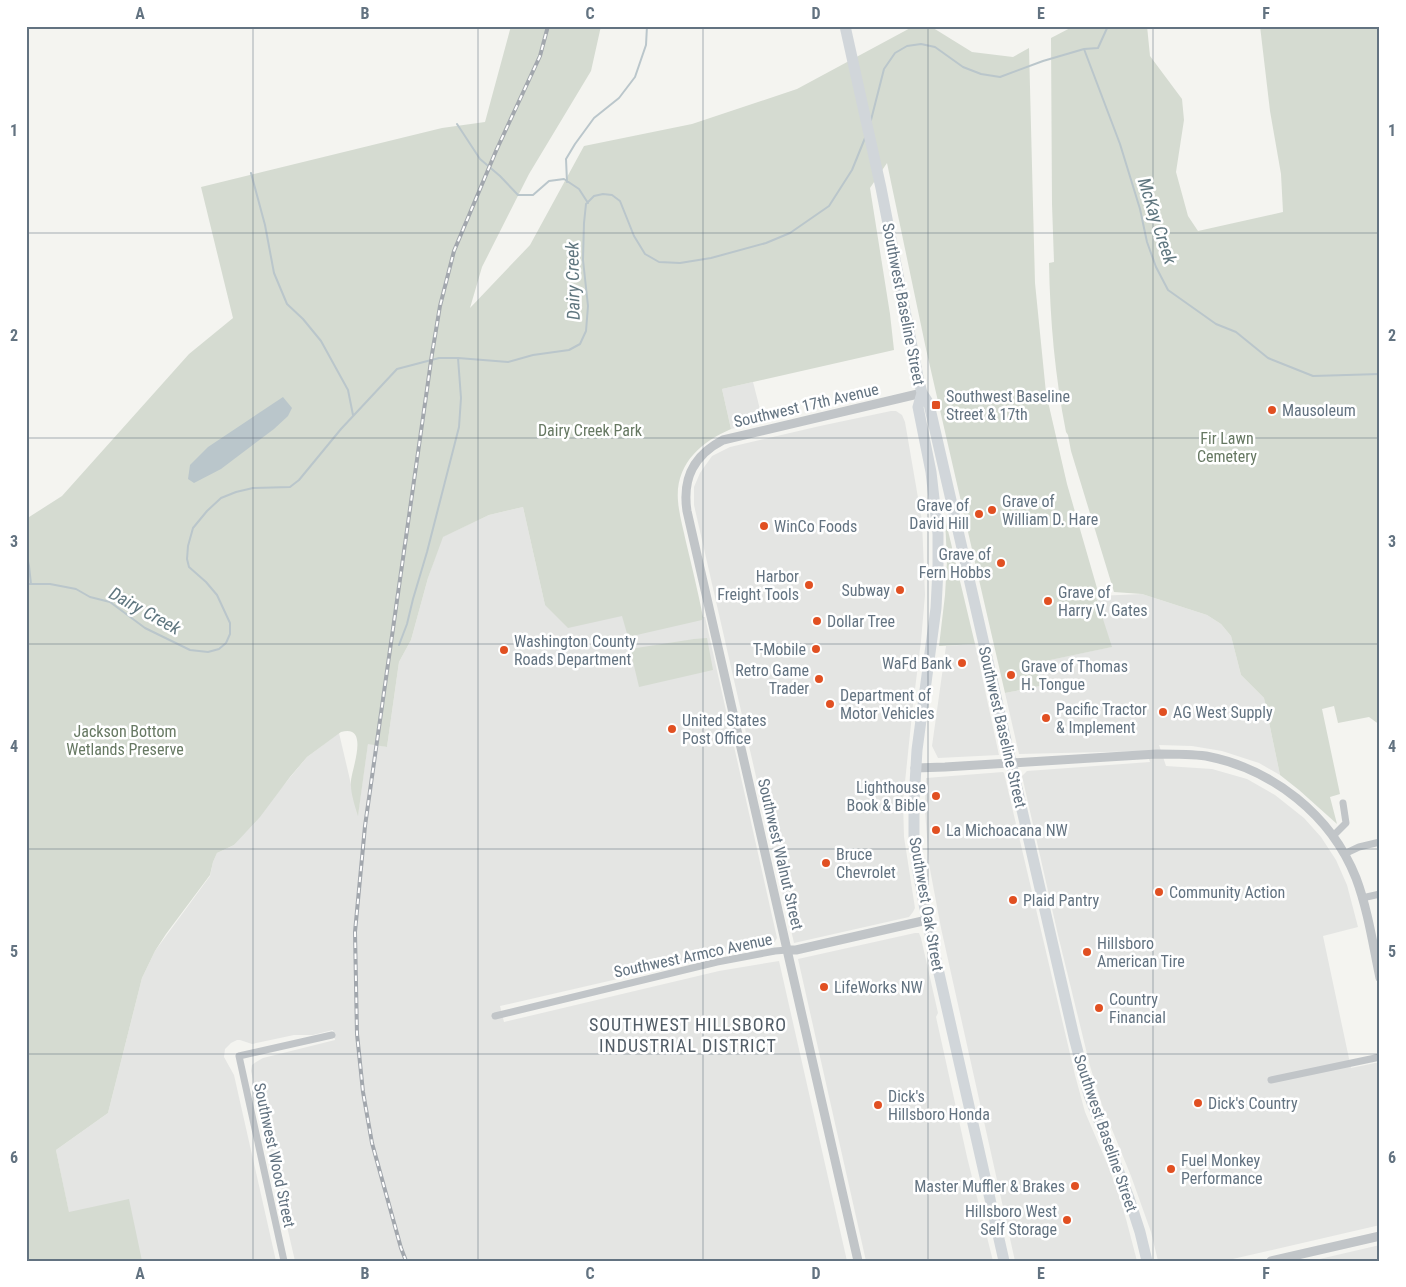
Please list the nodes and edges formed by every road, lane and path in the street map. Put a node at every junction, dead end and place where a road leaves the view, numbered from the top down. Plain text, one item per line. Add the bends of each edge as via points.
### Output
1 (846, 26) edge
2 (922, 393) junction
3 (701, 456) joint
4 (1011, 764) junction
5 (916, 768) junction
6 (1343, 803) dead end
7 (1333, 836) junction
8 (1380, 842) edge
9 (1344, 854) junction
10 (1380, 894) edge
11 (1362, 898) junction
12 (927, 920) junction
13 (787, 950) junction
14 (1377, 953) edge
15 (1380, 978) edge
16 (495, 1016) dead end
17 (332, 1035) dead end
18 (1380, 1057) edge
19 (1271, 1080) dead end
20 (1380, 1236) edge
21 (1296, 1258) edge
22 (284, 1261) edge
23 (858, 1261) edge
24 (1004, 1261) edge
25 (1146, 1261) edge
26 (1271, 1261) edge

1 - 2 highway, Southwest Baseline Street
2 - 3 street, Southwest 17th Avenue via 730,438 714,444
2 - 4 highway, Southwest Baseline Street via 932,413
2 - 5 highway, Southwest Oak Street via 918,407 935,497 938,569
3 - 13 street, Southwest Walnut Street via 687,484 687,511
4 - 5 street
4 - 7 street via 1156,754 1219,759 1268,778 1292,794
4 - 25 highway, Southwest Baseline Street via 1084,1080 1129,1198
5 - 12 highway, Southwest Oak Street via 914,836
6 - 7 street via 1346,823
7 - 9 street
8 - 9 street via 1359,846
9 - 11 street
10 - 11 street
11 - 14 street
12 - 13 street, Southwest Armco Avenue
12 - 24 highway, Southwest Oak Street
13 - 16 street, Southwest Armco Avenue via 717,962
13 - 23 street, Southwest Walnut Street
14 - 15 street
17 - 22 street, Southwest Wood Street via 239,1056
18 - 19 street
20 - 21 street
21 - 26 street

